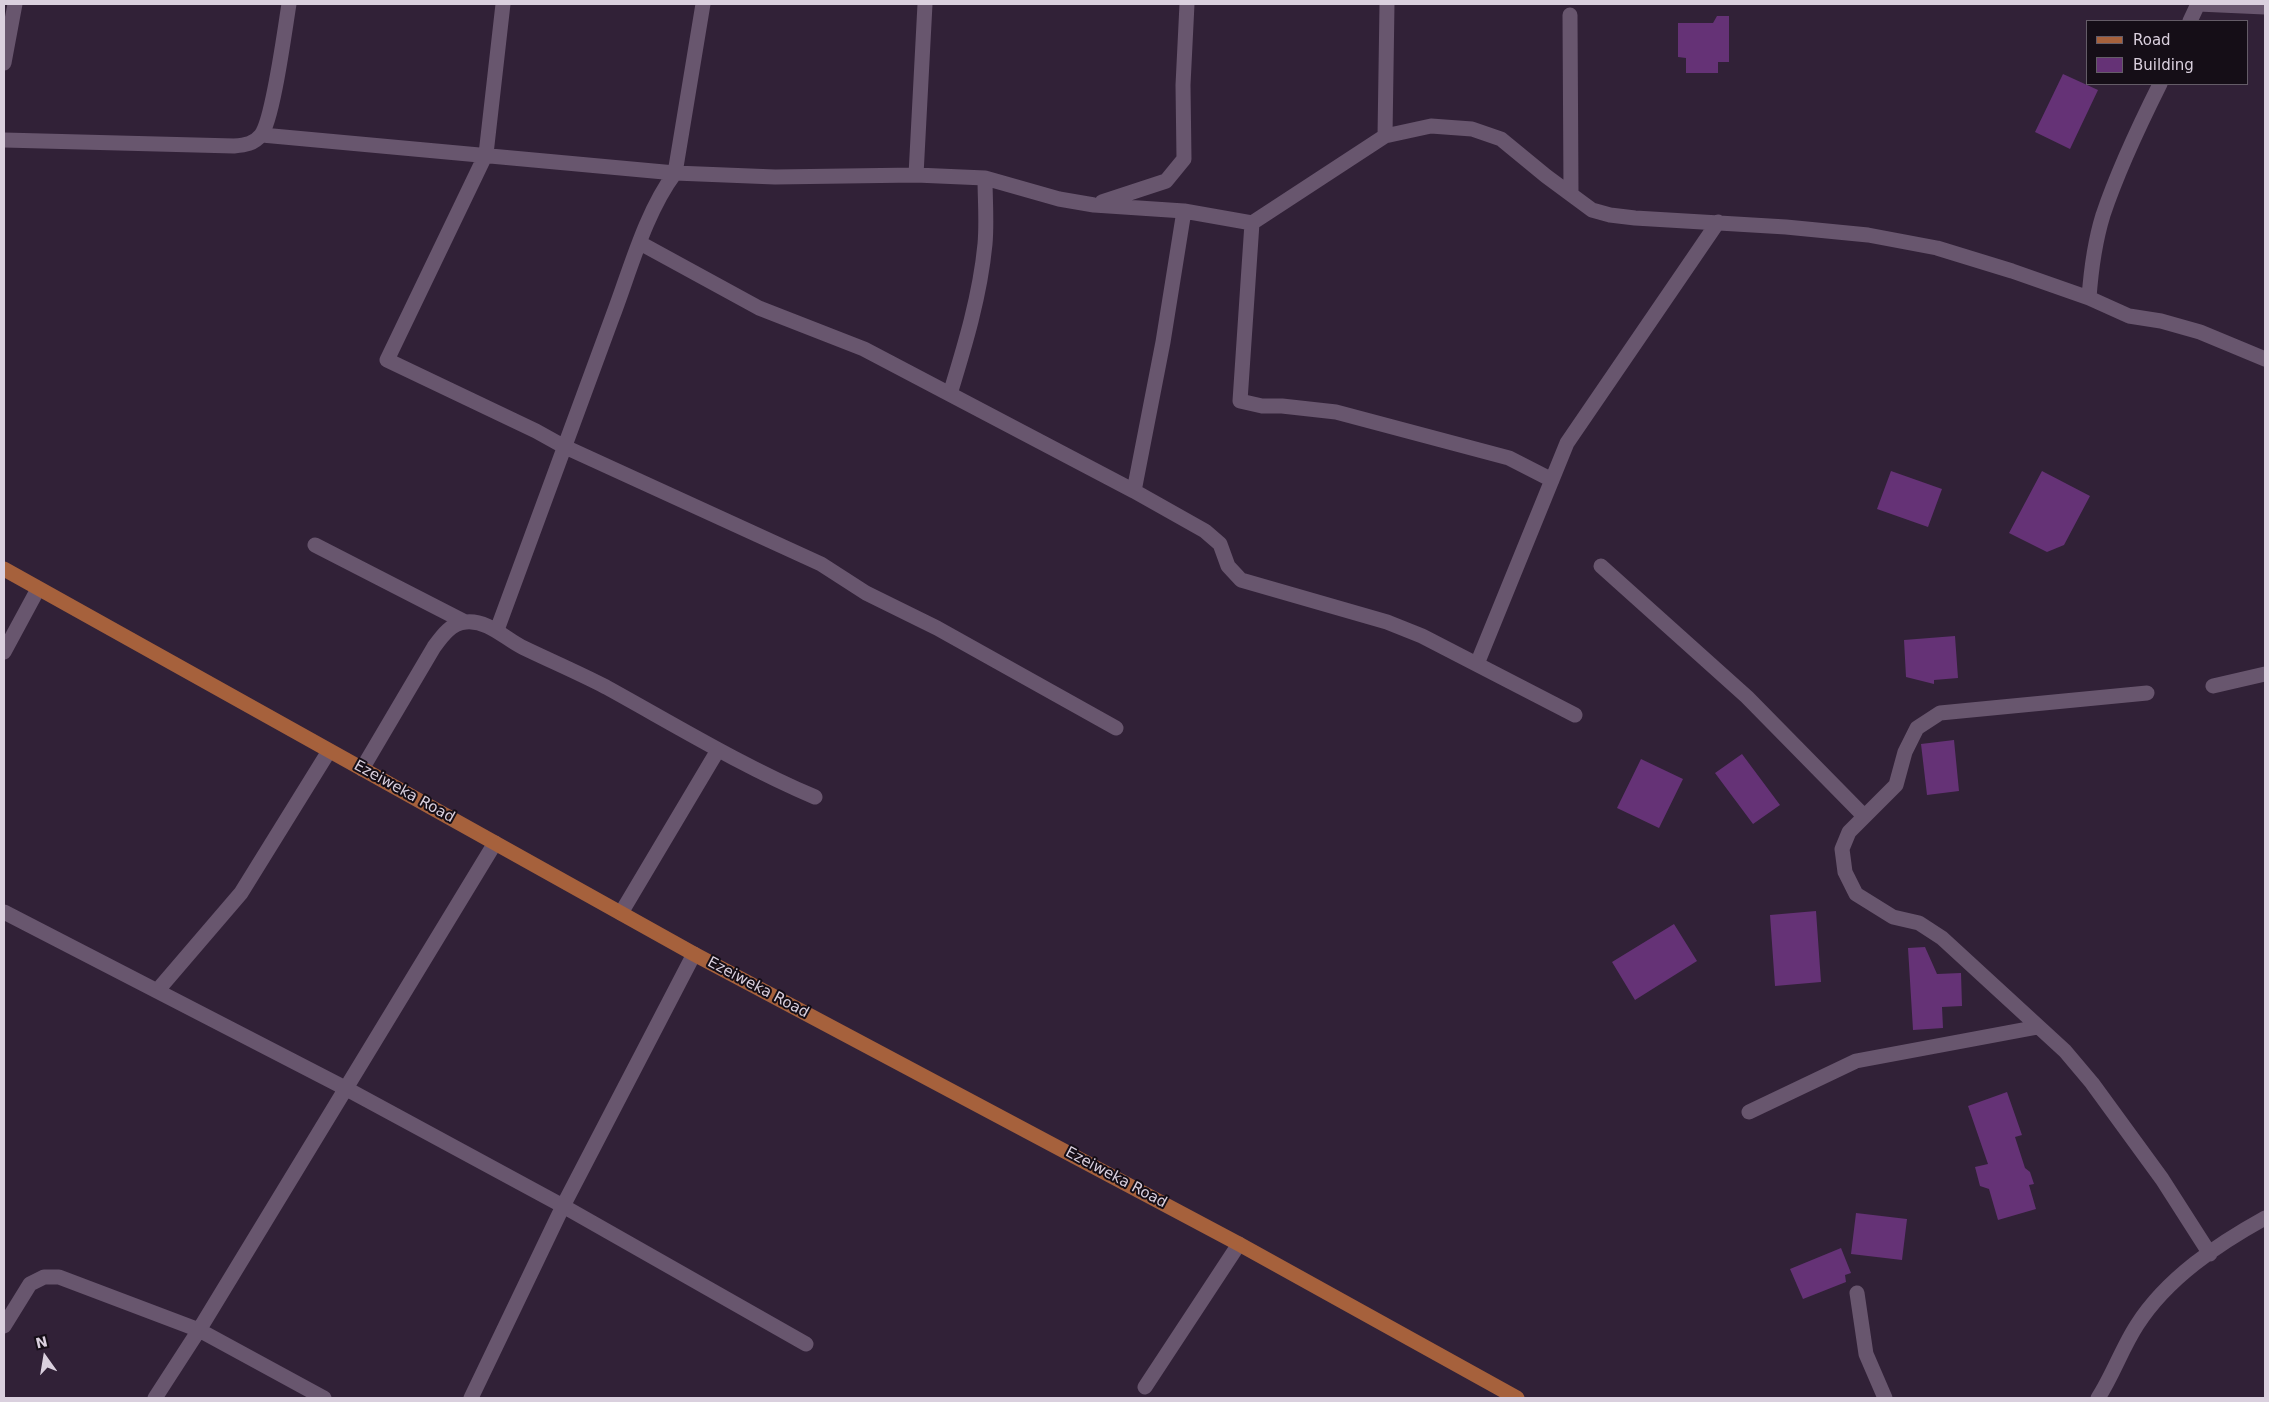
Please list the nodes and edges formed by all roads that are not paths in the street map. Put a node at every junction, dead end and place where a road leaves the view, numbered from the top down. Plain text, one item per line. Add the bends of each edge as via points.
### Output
1 (15, 4) edge
2 (289, 4) edge
3 (503, 4) edge
4 (703, 4) edge
5 (925, 4) edge
6 (1187, 4) edge
7 (1388, 4) edge
8 (2198, 4) edge
9 (2265, 8) edge
10 (1570, 15) dead end
11 (2190, 20) edge
12 (4, 63) edge
13 (2160, 85) edge
14 (262, 135) junction
15 (1385, 136) junction
16 (4, 140) edge
17 (486, 154) junction
18 (674, 173) junction
19 (916, 176) junction
20 (985, 178) junction
21 (1571, 193) junction
22 (1094, 205) junction
23 (1184, 211) junction
24 (1718, 222) junction
25 (1252, 223) junction
26 (640, 243) junction
27 (2088, 298) junction
28 (2265, 359) edge
29 (950, 394) junction
30 (563, 446) junction
31 (1552, 480) junction
32 (1134, 490) junction
33 (315, 545) dead end
34 (1601, 566) dead end
35 (4, 569) edge
36 (38, 589) junction
37 (465, 622) junction
38 (497, 630) junction
39 (4, 652) edge
40 (1477, 664) junction
41 (2265, 674) edge
42 (2213, 686) dead end
43 (2147, 693) dead end
44 (1575, 715) dead end
45 (1116, 728) dead end
46 (718, 750) junction
47 (329, 751) junction
48 (362, 769) junction
49 (814, 797) dead end
50 (1864, 816) junction
51 (495, 843) junction
52 (4, 912) edge
53 (621, 913) junction
54 (694, 954) junction
55 (157, 991) junction
56 (2038, 1027) junction
57 (345, 1088) junction
58 (1749, 1112) dead end
59 (563, 1206) junction
60 (2265, 1218) edge
61 (1239, 1244) junction
62 (2210, 1254) junction
63 (1857, 1293) dead end
64 (4, 1326) edge
65 (198, 1330) junction
66 (806, 1344) dead end
67 (1145, 1387) dead end
68 (155, 1398) edge
69 (324, 1398) edge
70 (471, 1398) edge
71 (1517, 1398) edge
72 (1885, 1398) edge
73 (2098, 1398) edge

1 - 12 street
2 - 14 street via 270,112
3 - 17 street
4 - 18 street
5 - 19 street
6 - 22 street via 1184,160 1166,181
7 - 15 street
8 - 9 street
8 - 11 street
10 - 21 street
13 - 27 street via 2121,167 2103,216
14 - 16 street via 250,144 234,146
14 - 17 street
15 - 21 street via 1431,126 1472,129 1501,139
15 - 25 street
17 - 18 street
17 - 30 street via 387,360
18 - 19 street via 775,177
18 - 26 street via 662,189
19 - 20 street
20 - 22 street via 1058,199
20 - 29 street via 985,242 978,293
21 - 24 street via 1592,210 1610,215
22 - 23 street
23 - 25 street
23 - 32 street
24 - 27 street via 1868,235 1937,248
24 - 31 street via 1567,443
25 - 31 street via 1240,401 1336,412 1509,458
26 - 29 street via 759,308 864,349
26 - 30 street
27 - 28 street via 2129,316 2200,332
29 - 32 street
30 - 38 street
30 - 45 street via 821,564 866,594 937,628
31 - 40 street
32 - 40 street via 1205,531 1220,544 1228,566 1241,580 1388,622
33 - 37 street
34 - 50 street via 1747,697
35 - 36 main road, Ezeiweka Road
36 - 39 street
36 - 47 main road, Ezeiweka Road
37 - 38 street
37 - 48 street via 447,630 434,647
38 - 46 street via 521,646 604,686
40 - 44 street
41 - 42 street
43 - 50 street via 1940,713 1917,728 1905,752 1896,785
46 - 49 street
46 - 53 street
47 - 48 main road, Ezeiweka Road
47 - 55 street via 241,893
48 - 51 main road, Ezeiweka Road
50 - 56 street via 1849,832 1842,849 1845,872 1856,894 1893,917 1920,923 1942,938
51 - 53 main road, Ezeiweka Road
51 - 57 street
52 - 55 street
53 - 54 main road, Ezeiweka Road
54 - 59 street
54 - 61 main road, Ezeiweka Road
55 - 57 street
56 - 58 street via 1856,1061
56 - 62 street via 2065,1051 2092,1083 2162,1179
57 - 59 street
57 - 65 street
59 - 66 street
59 - 70 street
60 - 62 street
61 - 67 street
61 - 71 main road, Ezeiweka Road
62 - 73 street via 2180,1275 2157,1299 2137,1325
63 - 72 street via 1866,1354
64 - 65 street via 30,1284 44,1277 59,1277
65 - 68 street
65 - 69 street

